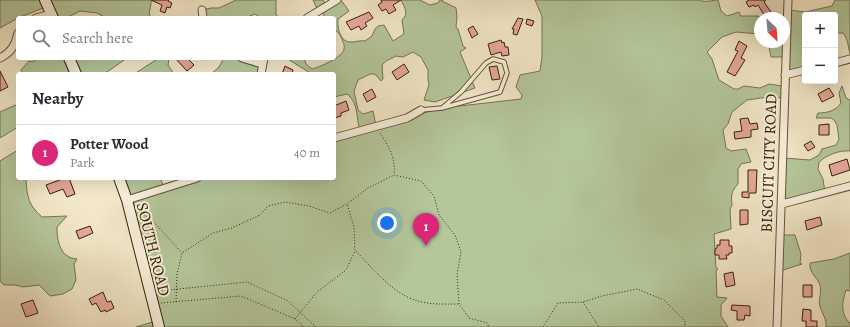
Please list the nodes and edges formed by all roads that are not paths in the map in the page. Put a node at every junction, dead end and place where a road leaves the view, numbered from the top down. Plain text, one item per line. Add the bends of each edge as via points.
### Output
1 (46, 0) edge
2 (337, 0) edge
3 (788, 0) edge
4 (202, 10) dead end
5 (52, 16) edge
6 (203, 16) edge
7 (310, 16) edge
8 (16, 40) edge
9 (0, 58) edge
10 (850, 59) edge
11 (70, 60) edge
12 (263, 61) edge
13 (838, 62) edge
14 (802, 71) edge
15 (75, 72) edge
16 (261, 72) edge
17 (785, 76) junction
18 (442, 108) junction
19 (421, 110) joint
20 (336, 137) edge
21 (120, 180) edge
22 (191, 180) edge
23 (850, 186) edge
24 (127, 200) junction
25 (782, 204) junction
26 (158, 327) edge
27 (778, 327) edge

1 - 5 street
2 - 7 street
3 - 17 street, BISCUIT CITY ROAD
4 - 6 street
8 - 9 street via 8,54
10 - 13 street
11 - 15 street
12 - 16 street
14 - 17 street
17 - 25 street, BISCUIT CITY ROAD
18 - 18 lane via 500,92 507,73 504,62 494,59 486,63 462,92
18 - 19 lane
19 - 20 street via 407,118
21 - 24 street, SOUTH ROAD
22 - 24 street
23 - 25 street
24 - 26 street, SOUTH ROAD
25 - 27 street, BISCUIT CITY ROAD

